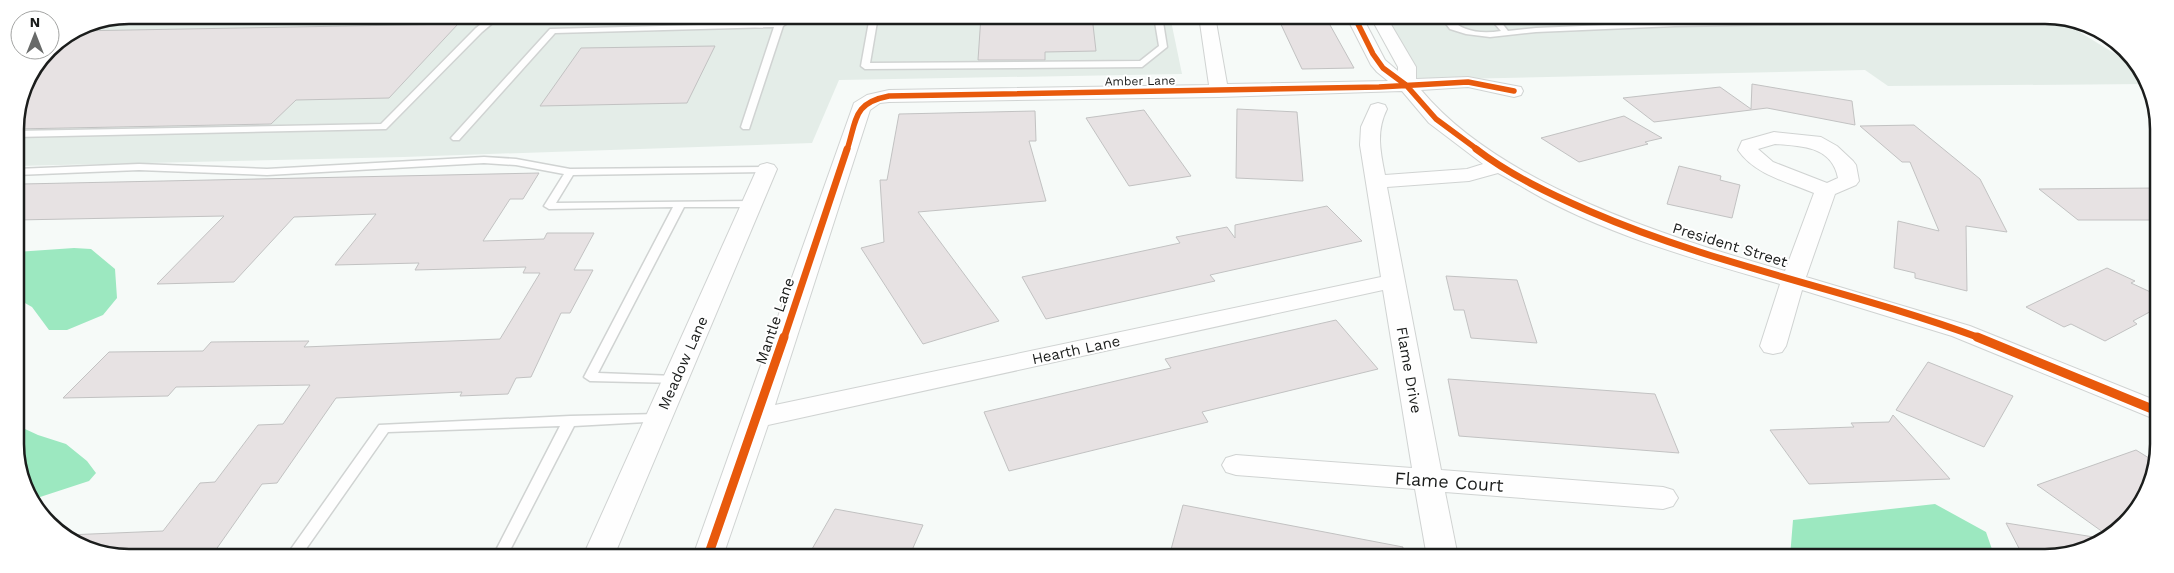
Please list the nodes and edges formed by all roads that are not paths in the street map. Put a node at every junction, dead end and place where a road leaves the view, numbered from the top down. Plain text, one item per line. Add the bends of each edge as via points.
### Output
1 (487, 24) edge
2 (873, 24) edge
3 (1159, 24) edge
4 (1208, 24) edge
5 (1358, 24) edge
6 (1383, 24) edge
7 (1451, 24) edge
8 (1499, 24) edge
9 (1702, 24) edge
10 (779, 25) joint
11 (1506, 33) junction
12 (1407, 85) junction
13 (1219, 91) junction
14 (1514, 92) dead end
15 (874, 99) joint
16 (1378, 109) dead end
17 (746, 127) dead end
18 (24, 134) edge
19 (456, 138) dead end
20 (1498, 166) junction
21 (767, 169) joint
22 (24, 171) edge
23 (570, 172) junction
24 (1376, 182) junction
25 (1826, 190) dead end
26 (680, 204) junction
27 (753, 204) junction
28 (1793, 280) junction
29 (1394, 281) junction
30 (1773, 346) dead end
31 (675, 380) junction
32 (2150, 407) edge
33 (659, 418) junction
34 (757, 418) junction
35 (570, 420) junction
36 (1236, 465) dead end
37 (1428, 480) junction
38 (1663, 498) dead end
39 (298, 549) edge
40 (504, 549) edge
41 (601, 549) edge
42 (710, 549) edge
43 (1441, 549) edge

1 - 18 lane via 383,127
2 - 3 lane via 865,66 1142,64 1163,47
4 - 13 street
5 - 12 street, President Street via 1381,67
6 - 12 street via 1407,67
7 - 11 lane via 1466,32
8 - 11 lane
9 - 11 lane
10 - 17 lane
10 - 19 lane via 553,30
12 - 13 street, Amber Lane
12 - 14 street, Amber Lane via 1468,82
12 - 20 street, President Street via 1434,117
13 - 15 street, Amber Lane
15 - 34 street, Mantle Lane via 861,107
16 - 24 street, Flame Drive via 1368,131
20 - 24 street via 1469,175
20 - 28 street, President Street via 1552,195 1627,227
21 - 23 lane
21 - 27 street, Meadow Lane
22 - 23 lane via 155,167 267,172 484,160
23 - 26 lane via 549,206
24 - 29 street, Flame Drive
25 - 28 street
26 - 27 lane
26 - 31 lane via 590,377
27 - 31 street, Meadow Lane
28 - 30 street
28 - 32 street, President Street via 1960,331
29 - 34 street, Hearth Lane
29 - 37 street, Flame Drive
31 - 33 street, Meadow Lane
33 - 35 lane
33 - 41 street, Meadow Lane
34 - 42 street, Mantle Lane
35 - 39 lane via 384,428
35 - 40 lane
36 - 37 street, Flame Court
37 - 38 street, Flame Court
37 - 43 street, Flame Drive

